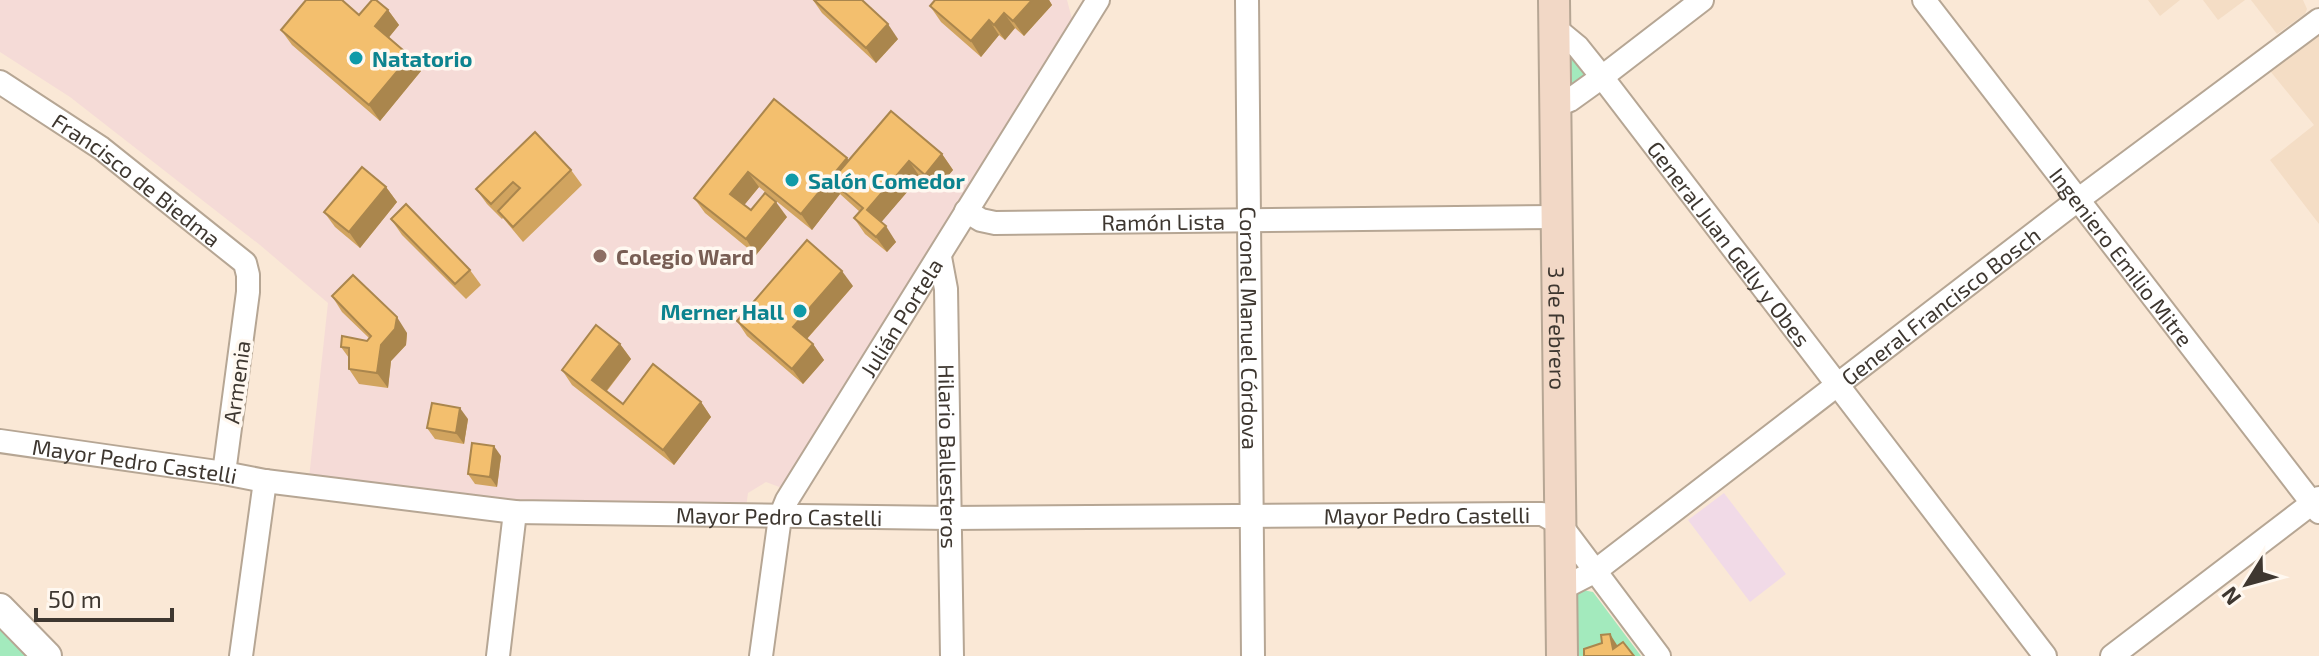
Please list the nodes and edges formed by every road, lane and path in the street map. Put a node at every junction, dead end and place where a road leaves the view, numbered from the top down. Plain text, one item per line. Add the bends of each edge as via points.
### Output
1 (1247, 0) edge
2 (1702, 0) edge
3 (1924, 0) edge
4 (1092, 2) edge
5 (1554, 14) edge
6 (2319, 20) edge
7 (1602, 77) junction
8 (0, 82) edge
9 (1556, 106) junction
10 (2079, 199) junction
11 (966, 211) junction
12 (1557, 217) junction
13 (1251, 220) junction
14 (940, 257) junction
15 (248, 292) joint
16 (1838, 382) junction
17 (0, 441) edge
18 (224, 473) junction
19 (265, 481) junction
20 (2317, 504) edge
21 (515, 512) junction
22 (1252, 516) junction
23 (780, 517) junction
24 (950, 518) junction
25 (1560, 524) junction
26 (1594, 572) junction
27 (1561, 589) junction
28 (0, 608) edge
29 (47, 656) edge
30 (241, 656) edge
31 (498, 656) edge
32 (761, 656) edge
33 (952, 656) edge
34 (1253, 656) edge
35 (1562, 656) edge
36 (1659, 656) edge
37 (2045, 656) edge
38 (2112, 656) edge

1 - 13 street, Coronel Manuel Córdova
2 - 7 street
3 - 10 street, Ingeniero Emilio Mitre
4 - 11 street, Julián Portela
5 - 7 street, General Juan Gelly y Obes
5 - 9 main road, 3 de Febrero
6 - 10 street, General Francisco Bosch
7 - 9 street
7 - 16 street, General Juan Gelly y Obes
8 - 15 street, Francisco de Biedma via 101,148 236,254 245,263
9 - 12 main road, 3 de Febrero
10 - 16 street, General Francisco Bosch
10 - 20 street, Ingeniero Emilio Mitre
11 - 13 street, Ramón Lista via 995,223
11 - 14 street, Julián Portela
12 - 13 street, Ramón Lista
12 - 25 main road, 3 de Febrero
13 - 22 street, Coronel Manuel Córdova
14 - 23 street, Julián Portela
14 - 24 street, Hilario Ballesteros via 946,289
15 - 18 street, Armenia
16 - 26 street, General Francisco Bosch
16 - 37 street, General Juan Gelly y Obes
17 - 18 street, Mayor Pedro Castelli
18 - 19 street, Mayor Pedro Castelli
19 - 21 street, Mayor Pedro Castelli
19 - 30 street
20 - 38 street
21 - 23 street, Mayor Pedro Castelli
21 - 31 street
22 - 24 street, Mayor Pedro Castelli
22 - 25 street, Mayor Pedro Castelli via 1542,514
22 - 34 street, Coronel Manuel Córdova
23 - 24 street, Mayor Pedro Castelli
23 - 32 street, Julián Portela
24 - 33 street, Hilario Ballesteros
25 - 26 street
25 - 27 main road, 3 de Febrero
26 - 27 street, General Francisco Bosch
26 - 36 street
27 - 35 main road, 3 de Febrero
28 - 29 street

